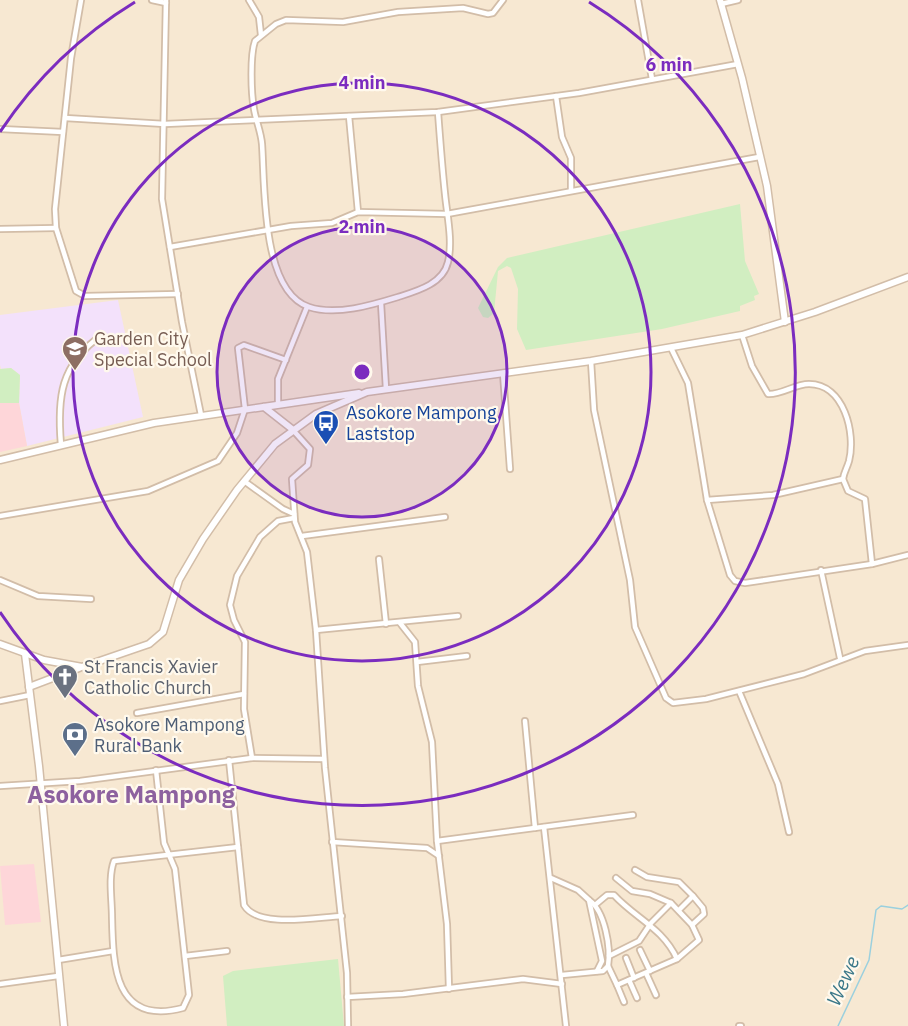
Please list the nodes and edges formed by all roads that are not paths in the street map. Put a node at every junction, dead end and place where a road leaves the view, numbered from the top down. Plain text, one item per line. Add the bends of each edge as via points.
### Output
1 (81, 0) edge
2 (152, 0) edge
3 (249, 0) edge
4 (503, 0) edge
5 (638, 0) edge
6 (738, 0) edge
7 (166, 1) edge
8 (720, 2) edge
9 (261, 35) junction
10 (738, 64) junction
11 (652, 79) junction
12 (556, 96) junction
13 (438, 112) junction
14 (349, 116) junction
15 (65, 118) junction
16 (258, 120) junction
17 (165, 124) junction
18 (0, 129) edge
19 (63, 132) junction
20 (759, 156) junction
21 (571, 190) junction
22 (358, 212) junction
23 (447, 214) junction
24 (56, 228) junction
25 (0, 229) edge
26 (269, 229) junction
27 (170, 247) junction
28 (908, 277) edge
29 (178, 294) junction
30 (381, 303) junction
31 (307, 307) junction
32 (785, 322) junction
33 (102, 335) dead end
34 (742, 335) junction
35 (671, 348) junction
36 (286, 360) junction
37 (591, 361) junction
38 (503, 374) junction
39 (386, 389) junction
40 (368, 392) junction
41 (278, 405) junction
42 (264, 407) junction
43 (245, 409) junction
44 (201, 415) junction
45 (292, 429) junction
46 (61, 445) junction
47 (0, 460) edge
48 (510, 469) dead end
49 (843, 479) junction
50 (244, 481) junction
51 (707, 500) junction
52 (0, 516) edge
53 (294, 516) junction
54 (445, 517) dead end
55 (302, 536) junction
56 (908, 555) edge
57 (379, 559) dead end
58 (872, 564) junction
59 (821, 570) junction
60 (0, 580) edge
61 (91, 599) dead end
62 (458, 616) dead end
63 (400, 623) junction
64 (386, 624) junction
65 (316, 630) junction
66 (0, 644) edge
67 (908, 645) edge
68 (25, 654) junction
69 (467, 656) dead end
70 (840, 658) junction
71 (417, 662) junction
72 (82, 667) junction
73 (29, 687) junction
74 (739, 691) junction
75 (244, 694) junction
76 (30, 695) junction
77 (0, 701) edge
78 (137, 713) dead end
79 (525, 721) dead end
80 (252, 758) junction
81 (324, 759) junction
82 (229, 760) junction
83 (156, 770) junction
84 (40, 783) junction
85 (0, 786) edge
86 (633, 815) dead end
87 (544, 827) junction
88 (535, 828) junction
89 (789, 832) dead end
90 (437, 841) junction
91 (332, 842) junction
92 (238, 847) junction
93 (167, 853) junction
94 (439, 856) junction
95 (635, 870) dead end
96 (551, 878) junction
97 (616, 878) dead end
98 (624, 885) junction
99 (614, 895) junction
100 (693, 896) junction
101 (589, 900) junction
102 (671, 903) junction
103 (595, 905) junction
104 (679, 910) junction
105 (342, 916) junction
106 (598, 921) junction
107 (651, 923) junction
108 (692, 925) junction
109 (113, 951) junction
110 (227, 951) dead end
111 (640, 951) dead end
112 (185, 956) junction
113 (609, 956) junction
114 (626, 958) dead end
115 (677, 959) junction
116 (58, 960) junction
117 (608, 966) junction
118 (597, 971) junction
119 (648, 972) junction
120 (562, 975) junction
121 (58, 976) junction
122 (632, 979) junction
123 (0, 984) edge
124 (562, 984) junction
125 (617, 985) junction
126 (449, 989) junction
127 (656, 995) dead end
128 (347, 997) junction
129 (637, 998) dead end
130 (624, 1002) dead end
131 (64, 1026) edge
132 (348, 1026) edge
133 (566, 1026) edge

1 - 15 street
2 - 7 street
3 - 9 street via 259,17
4 - 9 street via 488,14 463,8 398,12 344,22 296,19 276,24
5 - 11 street
6 - 8 street
7 - 17 street
8 - 10 street
9 - 16 street via 254,46 253,102
10 - 11 street
10 - 20 street
11 - 12 street
12 - 13 street
12 - 21 street via 562,137 571,158
13 - 14 street
13 - 23 street
14 - 16 street
14 - 22 street
15 - 17 street
15 - 19 street
16 - 17 street
16 - 26 street
17 - 27 street via 162,199
18 - 19 street
19 - 24 street
20 - 21 street
20 - 32 street via 773,225
21 - 23 street
22 - 23 street
22 - 26 street via 332,223
23 - 30 street via 448,262 443,273 433,284
24 - 25 street
24 - 29 street via 79,295
26 - 27 street
26 - 31 street via 275,269 284,288
27 - 29 street
28 - 32 street
29 - 44 street
30 - 31 street via 345,309
30 - 39 street
31 - 36 street
32 - 34 street
33 - 46 street via 81,353 65,380 58,414
34 - 35 street
34 - 49 street via 752,366 768,394 818,385 841,402 848,427 850,460
35 - 37 street
35 - 51 street via 688,383
36 - 41 street via 278,379
36 - 43 street via 244,345 238,348
37 - 38 street
37 - 74 street via 598,432 640,642 666,698 673,704
38 - 39 street
38 - 48 street
39 - 40 street
40 - 41 street
40 - 45 street
41 - 42 street
42 - 43 street
42 - 45 street
43 - 44 street
43 - 52 street via 228,450 206,468 137,494
44 - 46 street
45 - 50 street
45 - 53 street via 310,449 303,471 290,481
46 - 47 street
49 - 51 street via 773,495
49 - 58 street via 848,491 865,499
50 - 53 street
50 - 72 street via 179,580 158,638
51 - 59 street via 735,581 745,583
53 - 55 street
53 - 75 street via 269,527 245,558 237,576 230,605 245,642
54 - 55 street
55 - 65 street via 308,552
56 - 58 street
57 - 64 street
58 - 59 street
59 - 70 street
60 - 61 street via 38,596
62 - 63 street
63 - 64 street
63 - 71 street via 415,642
64 - 65 street
65 - 81 street
66 - 68 street
67 - 70 street
68 - 72 street
68 - 73 street
69 - 71 street
70 - 74 street via 804,674
71 - 90 street via 418,686 432,742
72 - 73 street
73 - 76 street
74 - 89 street via 778,784
75 - 78 street
75 - 80 street
76 - 77 street
76 - 84 street
79 - 88 street
80 - 81 street
80 - 82 street
81 - 91 street
82 - 83 street
82 - 92 street
83 - 84 street
83 - 93 street
84 - 85 street
84 - 116 street
86 - 87 street
87 - 88 street
87 - 96 street
88 - 90 street
90 - 94 street
91 - 94 street via 427,848
91 - 105 street
92 - 93 street
92 - 105 street via 244,905 253,915 268,919
93 - 109 street via 114,861
93 - 112 street via 175,869
94 - 126 street
95 - 100 street via 647,877 679,882
96 - 101 street via 578,890
96 - 120 street
97 - 98 street
98 - 99 street
98 - 102 street via 636,893
99 - 103 street
99 - 107 street
100 - 104 street
100 - 108 street via 704,914
101 - 103 street
101 - 106 street
102 - 104 street
102 - 107 street
103 - 106 street
104 - 108 street
105 - 128 street
106 - 113 street via 610,944
106 - 118 street via 603,961
107 - 113 street via 639,941
107 - 115 street
108 - 115 street via 699,936 698,943
109 - 112 street via 120,990 146,1012 176,1011 188,1003
109 - 116 street
110 - 112 street
111 - 119 street
113 - 117 street
114 - 122 street
115 - 119 street
116 - 121 street
117 - 118 street
117 - 125 street
118 - 120 street
119 - 122 street
119 - 127 street
120 - 124 street
121 - 123 street
121 - 131 street
122 - 125 street
122 - 129 street
124 - 126 street via 523,980
124 - 133 street
125 - 130 street
126 - 128 street
128 - 132 street

